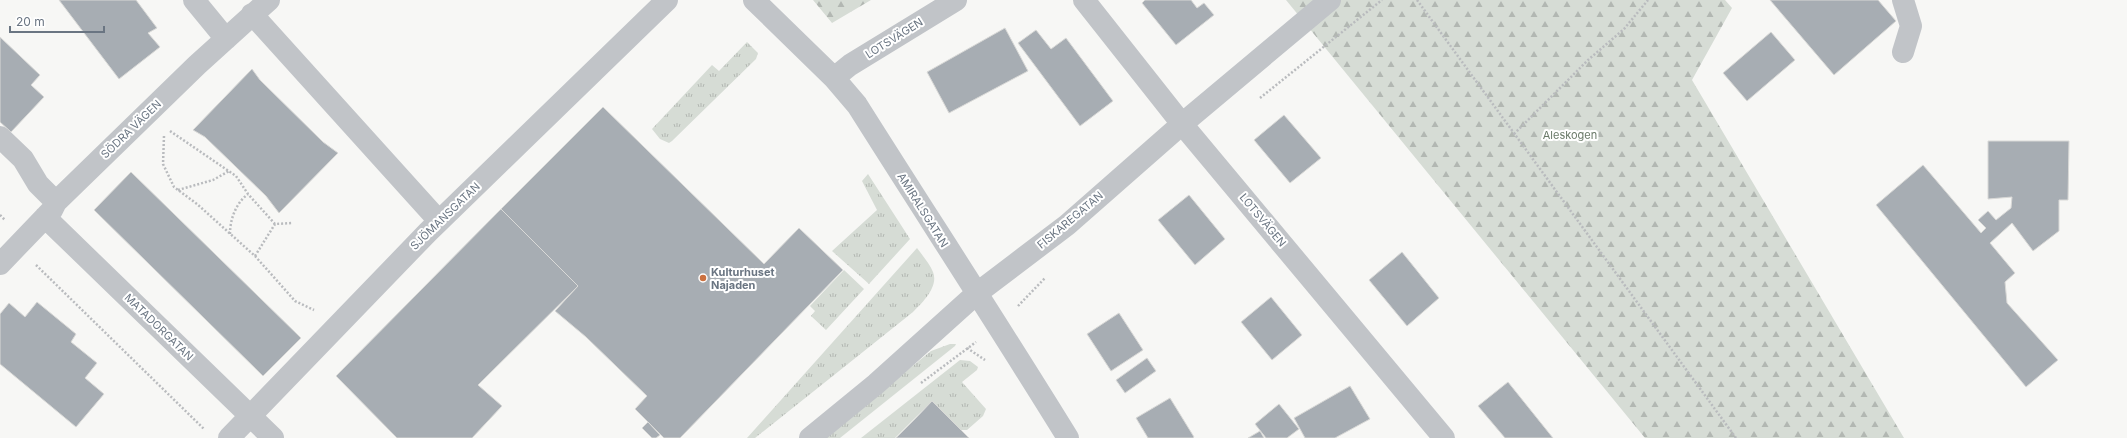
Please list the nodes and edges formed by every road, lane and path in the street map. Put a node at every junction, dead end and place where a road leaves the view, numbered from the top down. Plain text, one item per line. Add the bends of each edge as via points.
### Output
1 (194, 0) edge
2 (269, 0) edge
3 (667, 0) edge
4 (754, 0) edge
5 (956, 0) edge
6 (1084, 0) edge
7 (1330, 0) edge
8 (1417, 0) edge
9 (1648, 0) edge
10 (1903, 0) edge
11 (252, 14) junction
12 (226, 39) junction
13 (1903, 52) dead end
14 (834, 78) junction
15 (1182, 124) junction
16 (164, 127) dead end
17 (164, 134) dead end
18 (1514, 134) junction
19 (0, 137) edge
20 (228, 171) junction
21 (178, 190) junction
22 (248, 194) junction
23 (51, 209) junction
24 (0, 215) edge
25 (6, 220) dead end
26 (438, 221) junction
27 (292, 223) dead end
28 (275, 224) junction
29 (230, 234) junction
30 (17, 247) junction
31 (255, 256) junction
32 (0, 264) edge
33 (976, 294) junction
34 (339, 322) junction
35 (250, 415) junction
36 (206, 432) dead end
37 (230, 438) edge
38 (272, 438) edge
39 (810, 438) edge
40 (1068, 438) edge
41 (1444, 438) edge
42 (1736, 438) edge

1 - 12 street
2 - 11 street, SÖDRA VÄGEN
3 - 26 street, SJÖMANSGATAN
4 - 14 street, AMIRALSGATAN
5 - 14 street, LOTSVÄGEN via 850,65
6 - 15 street, LOTSVÄGEN
7 - 15 street, FISKAREGATAN
8 - 18 path
9 - 18 path via 1624,29 1588,60
10 - 13 street via 1911,26
11 - 12 street, SÖDRA VÄGEN
11 - 26 street
12 - 23 street, SÖDRA VÄGEN
14 - 33 street, AMIRALSGATAN via 857,105
15 - 33 street, FISKAREGATAN via 1067,225
15 - 41 street, LOTSVÄGEN
16 - 20 path
17 - 21 path via 163,164
18 - 42 path
19 - 23 street, MATADORGATAN via 23,159
20 - 21 path via 213,180
20 - 22 path via 236,176
21 - 29 path
22 - 28 path
22 - 29 path via 241,199 230,223
23 - 30 street, SÖDRA VÄGEN
23 - 35 street, MATADORGATAN
24 - 25 path
26 - 34 street, SJÖMANSGATAN
27 - 28 path
28 - 31 path
29 - 31 path
30 - 32 street, SÖDRA VÄGEN
30 - 36 path
31 - 34 path via 295,301
33 - 39 street, FISKAREGATAN via 876,384
33 - 40 street, AMIRALSGATAN
34 - 35 street, SJÖMANSGATAN
35 - 37 street, SJÖMANSGATAN
35 - 38 street, MATADORGATAN

